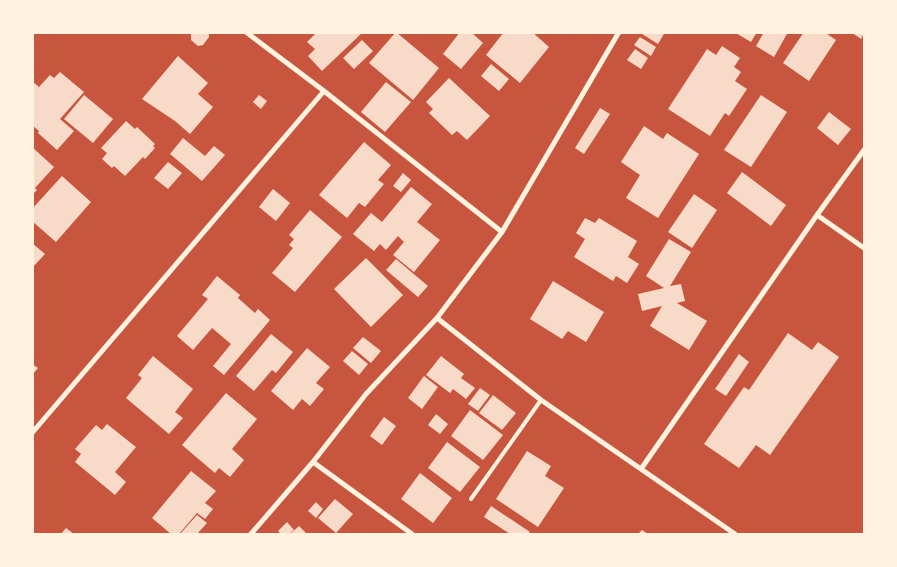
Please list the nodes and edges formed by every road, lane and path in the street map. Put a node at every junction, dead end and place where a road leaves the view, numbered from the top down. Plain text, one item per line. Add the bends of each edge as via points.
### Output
1 (246, 32) edge
2 (619, 32) edge
3 (324, 91) junction
4 (864, 150) edge
5 (817, 215) junction
6 (502, 232) junction
7 (864, 248) edge
8 (436, 318) junction
9 (540, 400) junction
10 (32, 433) edge
11 (313, 462) junction
12 (641, 470) junction
13 (471, 499) dead end
14 (251, 534) edge
15 (412, 534) edge
16 (735, 534) edge

1 - 3 street
2 - 6 street
3 - 6 street
3 - 10 street
4 - 5 street
5 - 7 street
5 - 12 street
6 - 8 street
8 - 9 street
8 - 11 street via 366,394
9 - 12 street
9 - 13 lane
11 - 14 street
11 - 15 street
12 - 16 street

